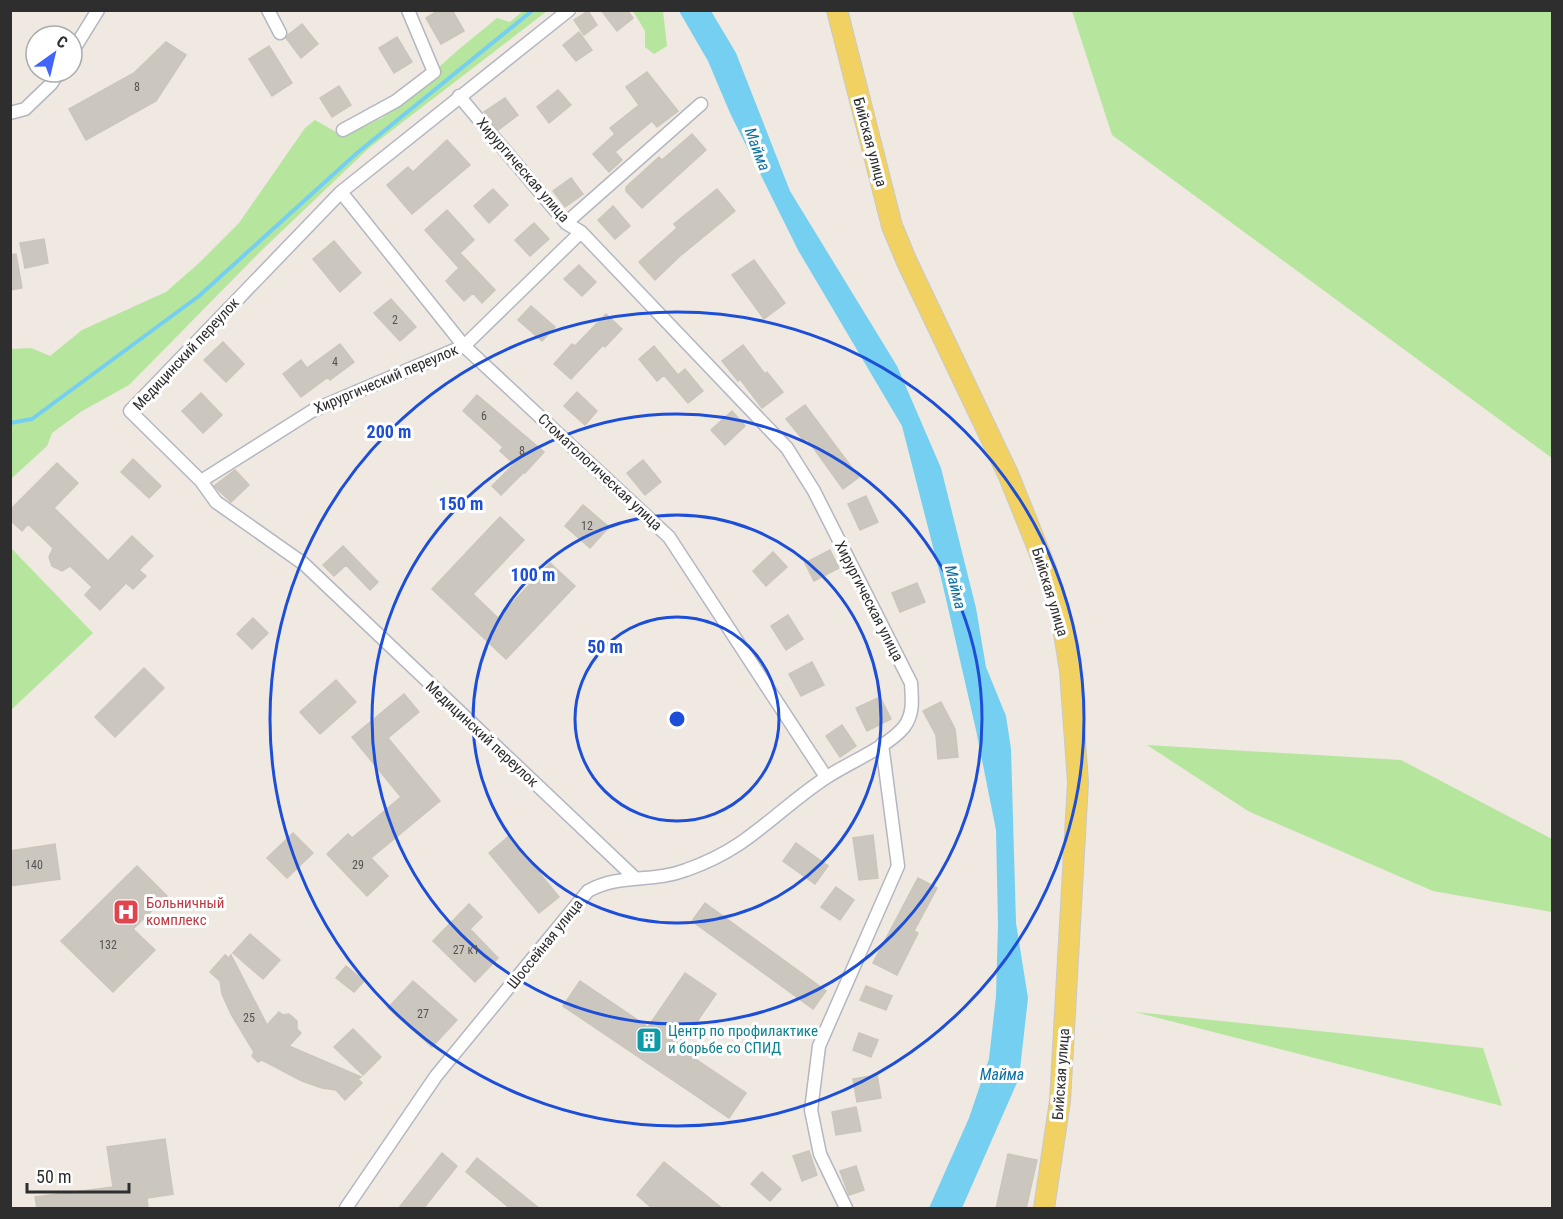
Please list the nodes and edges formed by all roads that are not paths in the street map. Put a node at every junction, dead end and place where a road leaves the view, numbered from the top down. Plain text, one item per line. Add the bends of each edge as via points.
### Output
1 (98, 10) edge
2 (268, 10) edge
3 (408, 10) edge
4 (569, 10) edge
5 (837, 10) edge
6 (84, 33) edge
7 (280, 33) dead end
8 (51, 84) edge
9 (459, 96) junction
10 (701, 104) dead end
11 (10, 113) edge
12 (343, 130) dead end
13 (341, 192) junction
14 (566, 223) junction
15 (581, 232) junction
16 (464, 346) junction
17 (201, 481) junction
18 (882, 744) junction
19 (826, 777) junction
20 (636, 879) junction
21 (346, 1209) edge
22 (846, 1209) edge
23 (1044, 1209) edge

1 - 6 street
2 - 7 street
3 - 12 street via 434,72 396,101
4 - 9 street, Медицинский переулок
5 - 23 main road, Бийская улица via 892,226 1008,474 1062,620 1078,782 1060,1101
8 - 11 street via 25,109
9 - 13 street, Медицинский переулок
9 - 14 street, Хирургическая улица
10 - 14 street
13 - 16 street, Стоматологическая улица
13 - 17 street, Медицинский переулок via 130,411
14 - 15 street, Хирургическая улица
15 - 16 street, Хирургический переулок
15 - 18 street, Хирургическая улица via 787,448 814,491 911,684 909,719 896,736
16 - 17 street, Хирургический переулок via 312,411
16 - 19 street, Стоматологическая улица via 669,537
17 - 20 street, Медицинский переулок via 216,502 304,564
18 - 19 street, Шоссейная улица
18 - 22 street via 898,866 819,1046 811,1110 820,1154
19 - 20 street, Шоссейная улица via 738,845 685,871
20 - 21 street, Шоссейная улица via 609,882 588,891 436,1077

